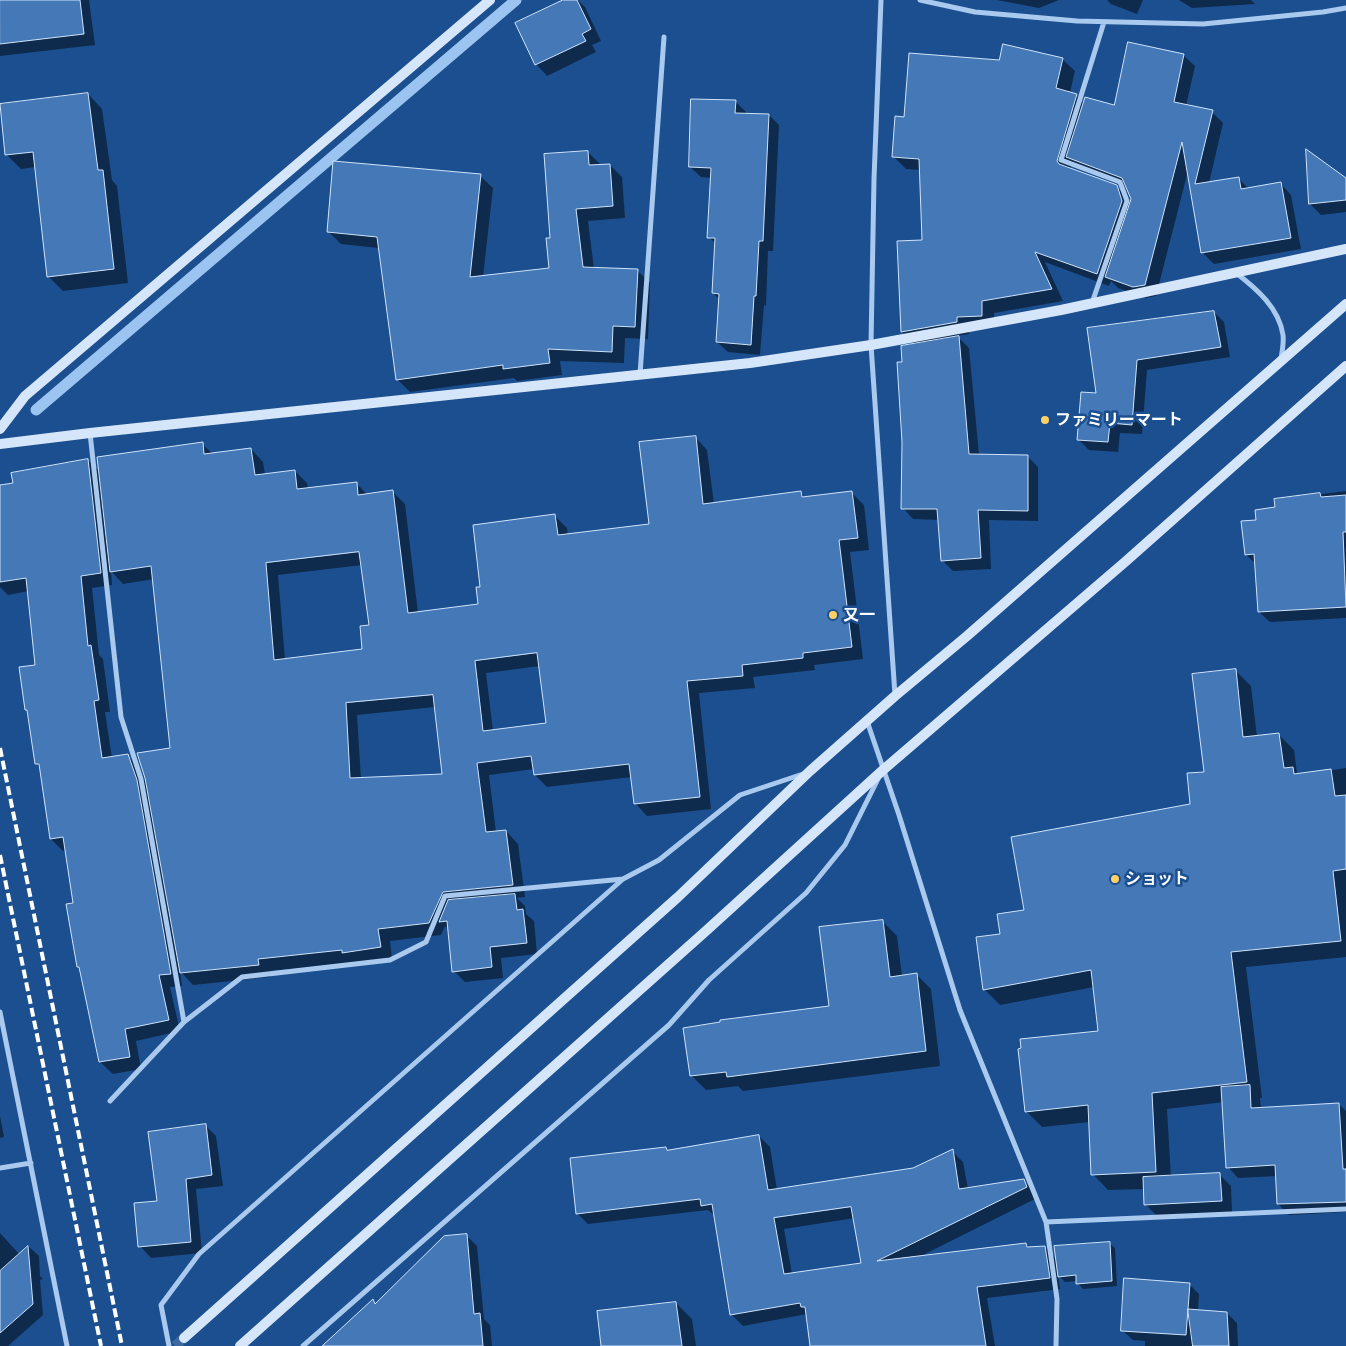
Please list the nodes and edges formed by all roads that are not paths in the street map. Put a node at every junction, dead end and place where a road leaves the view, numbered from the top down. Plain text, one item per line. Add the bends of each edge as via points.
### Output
1 (490, 0) edge
2 (881, 0) edge
3 (920, 0) edge
4 (1346, 8) edge
5 (1104, 22) junction
6 (664, 37) dead end
7 (1346, 248) edge
8 (1235, 272) junction
9 (1092, 303) junction
10 (1346, 304) edge
11 (871, 346) junction
12 (1280, 362) junction
13 (1346, 366) edge
14 (640, 374) junction
15 (0, 429) edge
16 (90, 433) junction
17 (0, 444) edge
18 (895, 696) junction
19 (867, 720) junction
20 (883, 770) junction
21 (810, 771) junction
22 (624, 880) junction
23 (0, 1012) edge
24 (184, 1022) junction
25 (110, 1100) dead end
26 (31, 1163) junction
27 (0, 1168) edge
28 (1346, 1209) edge
29 (1046, 1222) junction
30 (184, 1338) tunnel mouth
31 (67, 1346) edge
32 (169, 1346) edge
33 (240, 1346) edge
34 (302, 1346) edge
35 (1056, 1346) edge

1 - 15 street via 25,396
2 - 11 street
3 - 5 street via 975,12
4 - 5 street via 1203,24
5 - 9 street via 1061,160 1120,182 1127,201
6 - 14 street
7 - 8 street
8 - 9 street
8 - 12 street via 1258,290 1276,313 1283,336
9 - 11 street
10 - 12 street
11 - 14 street
11 - 18 street
12 - 18 street
13 - 20 street
14 - 16 street
16 - 17 street
16 - 24 street via 121,717 142,779
18 - 19 street
19 - 20 street
19 - 21 street
20 - 29 street via 960,1010
20 - 33 street
20 - 34 street via 845,846 806,893 709,980 669,1024
21 - 22 street via 740,795 659,860
21 - 30 street via 678,897
22 - 24 street via 444,896 426,942 390,960 242,977
22 - 32 street via 199,1254 161,1305
23 - 26 street
24 - 25 street
26 - 27 street
26 - 31 street
28 - 29 street
29 - 35 street via 1057,1299

